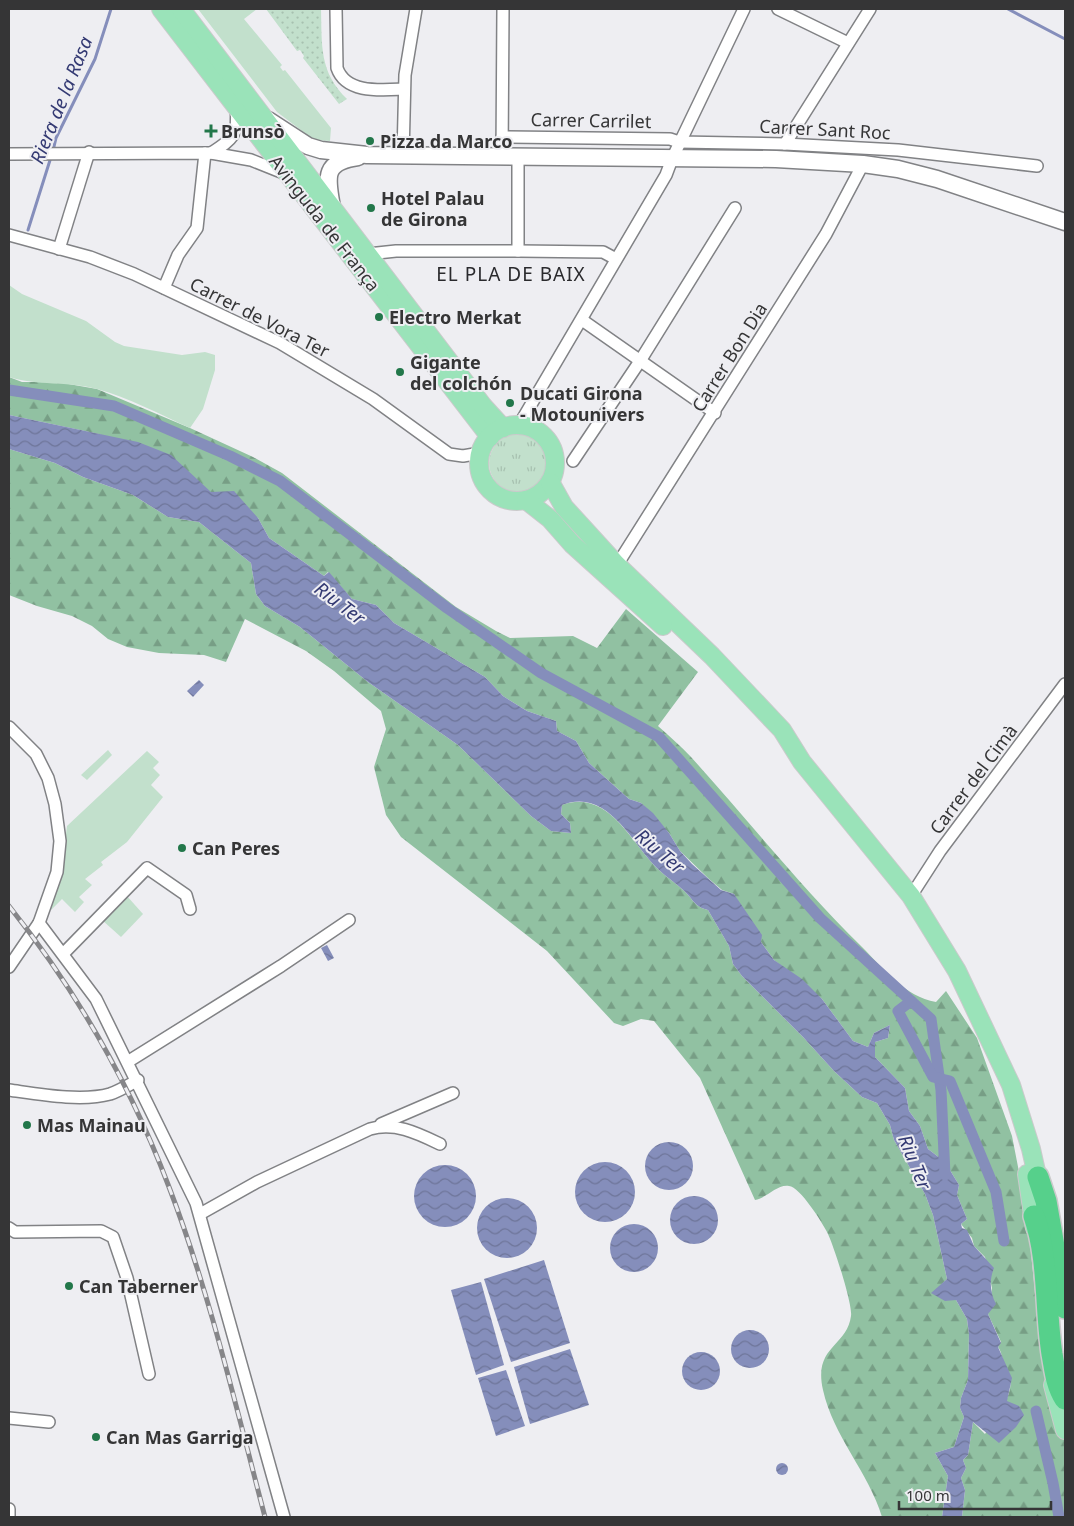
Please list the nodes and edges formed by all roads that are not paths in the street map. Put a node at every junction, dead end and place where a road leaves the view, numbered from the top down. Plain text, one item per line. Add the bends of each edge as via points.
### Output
1 (161, 9) edge
2 (181, 9) edge
3 (336, 9) edge
4 (416, 9) edge
5 (503, 9) edge
6 (744, 9) edge
7 (778, 9) edge
8 (870, 9) edge
9 (848, 43) junction
10 (404, 89) junction
11 (235, 106) junction
12 (266, 118) junction
13 (502, 137) junction
14 (680, 142) junction
15 (785, 144) junction
16 (89, 152) junction
17 (9, 154) edge
18 (208, 154) junction
19 (367, 155) junction
20 (403, 155) junction
21 (510, 156) junction
22 (672, 159) junction
23 (863, 164) junction
24 (1037, 166) dead end
25 (289, 176) junction
26 (332, 207) junction
27 (735, 208) dead end
28 (1065, 222) edge
29 (9, 235) edge
30 (59, 249) junction
31 (518, 251) junction
32 (368, 254) junction
33 (616, 259) junction
34 (164, 288) junction
35 (582, 320) junction
36 (640, 361) junction
37 (715, 413) junction
38 (504, 430) junction
39 (480, 453) junction
40 (573, 461) dead end
41 (550, 482) junction
42 (526, 500) junction
43 (617, 565) junction
44 (1065, 684) edge
45 (9, 727) edge
46 (794, 752) junction
47 (911, 896) junction
48 (190, 909) dead end
49 (349, 920) dead end
50 (39, 923) junction
51 (63, 954) junction
52 (9, 967) edge
53 (128, 1061) junction
54 (1003, 1072) junction
55 (138, 1080) junction
56 (9, 1090) edge
57 (453, 1093) dead end
58 (370, 1129) junction
59 (440, 1144) dead end
60 (1038, 1177) junction
61 (200, 1214) junction
62 (1034, 1216) junction
63 (9, 1228) edge
64 (1065, 1308) edge
65 (149, 1374) dead end
66 (1065, 1397) edge
67 (9, 1418) edge
68 (49, 1422) dead end
69 (1065, 1430) edge
70 (9, 1509) edge
71 (9, 1517) edge
72 (284, 1517) edge

1 - 11 main road, Avinguda de França
2 - 12 main road, Avinguda de França
3 - 10 street via 337,68 344,81 375,90
4 - 10 street
5 - 13 street
6 - 14 street
7 - 9 street
8 - 9 street
9 - 15 street
10 - 20 street
11 - 18 street via 237,123 233,137 225,146
11 - 25 main road, Avinguda de França
12 - 19 street via 308,146
12 - 26 main road, Avinguda de França
13 - 14 street, Carrer Carrilet via 670,139
13 - 21 street
14 - 15 street, Carrer Sant Roc
14 - 22 street
15 - 24 street, Carrer Sant Roc via 898,150
16 - 17 street
16 - 18 street
16 - 30 street
18 - 25 street via 251,160
18 - 34 street via 197,228 178,255
19 - 20 street
19 - 26 street via 342,160 332,167 327,181
20 - 21 street
21 - 22 street
21 - 31 street
22 - 23 street via 825,160
22 - 33 street via 666,175
23 - 28 street via 937,179
23 - 37 street, Carrer Bon Dia via 826,234
25 - 38 main road, Avinguda de França
26 - 32 main road, Avinguda de França
27 - 36 street
29 - 30 street, Carrer de Vora Ter
30 - 34 street, Carrer de Vora Ter via 90,257
31 - 32 street
31 - 33 street via 603,252
32 - 38 main road, Avinguda de França
33 - 35 street
34 - 39 street, Carrer de Vora Ter via 280,343 374,399 449,454
35 - 36 street
35 - 38 street
36 - 37 street
36 - 40 street
37 - 43 street, Carrer Bon Dia
38 - 39 main road
38 - 41 main road via 538,431 550,443 555,463
39 - 42 main road via 481,475 488,488 508,500
41 - 42 main road via 540,494
41 - 43 main road via 564,508
42 - 46 main road via 550,519 605,576 706,665 774,738
43 - 46 main road via 706,650 782,730
44 - 47 street, Carrer del Cimà via 940,850
45 - 50 street via 42,765 59,825 59,861
46 - 47 main road
47 - 54 main road via 957,971
48 - 51 street via 186,895 147,868
49 - 53 street
50 - 51 street
50 - 52 street
51 - 53 street via 96,999
53 - 55 street
54 - 60 main road via 1026,1129
54 - 62 main road
55 - 56 street via 110,1094 96,1096
55 - 61 street
57 - 58 street
58 - 59 street via 398,1128
58 - 61 street via 257,1182
60 - 64 highway via 1046,1201
60 - 66 main road via 1051,1308
61 - 72 street
62 - 66 highway via 1041,1235 1054,1367 1059,1389
62 - 69 main road via 1047,1351
63 - 65 street via 15,1232 101,1230 113,1237 127,1278
67 - 68 street
70 - 71 street

